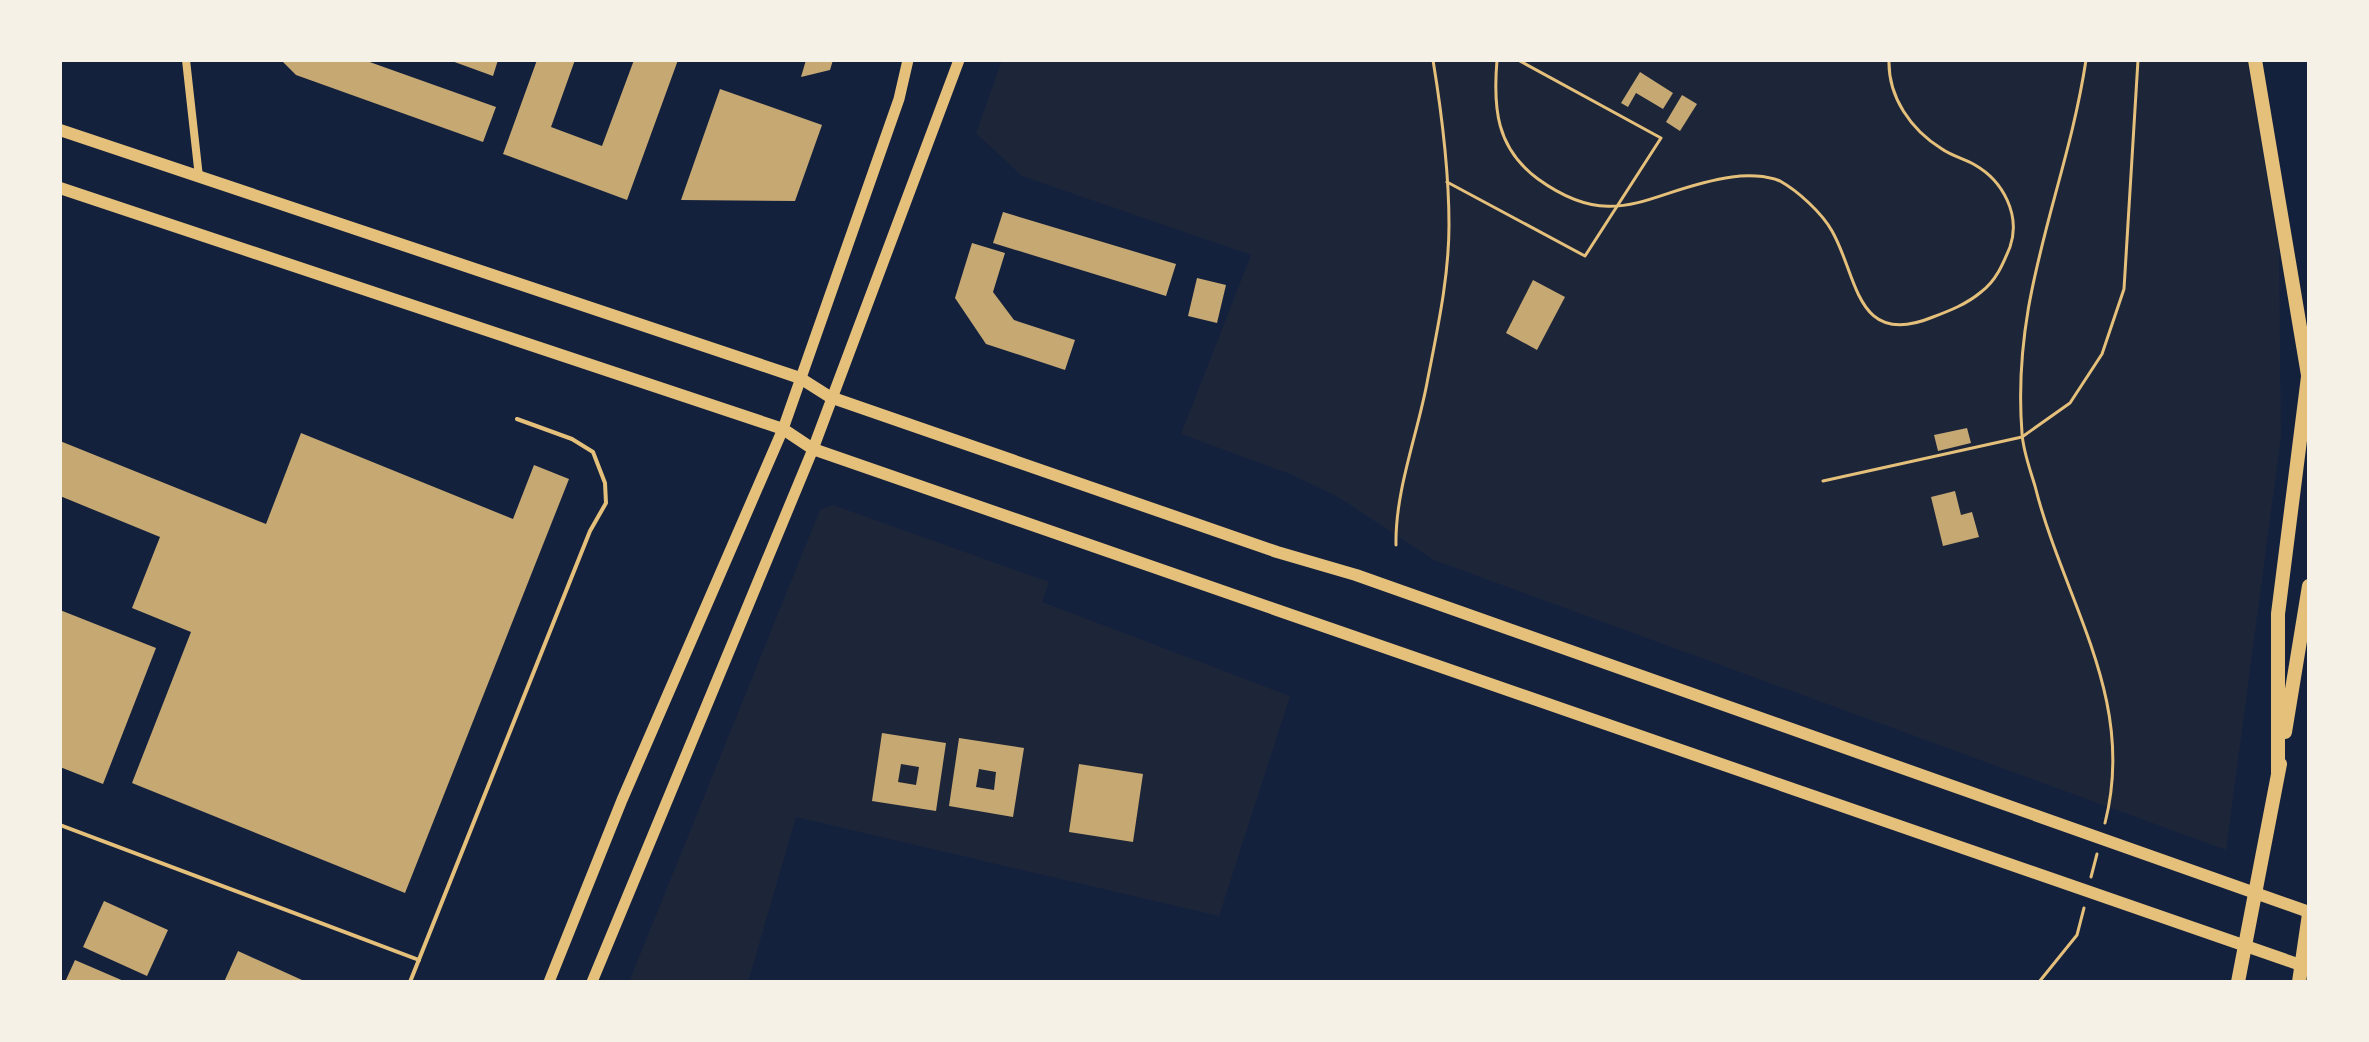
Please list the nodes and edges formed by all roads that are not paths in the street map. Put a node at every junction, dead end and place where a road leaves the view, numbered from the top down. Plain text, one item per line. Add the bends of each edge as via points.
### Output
1 (186, 60) edge
2 (908, 60) edge
3 (959, 60) edge
4 (2255, 60) edge
5 (60, 130) edge
6 (199, 177) junction
7 (60, 188) edge
8 (2309, 369) edge
9 (2308, 375) edge
10 (800, 378) junction
11 (830, 397) junction
12 (517, 419) dead end
13 (783, 429) junction
14 (813, 449) junction
15 (2309, 586) edge
16 (2278, 772) junction
17 (60, 825) edge
18 (2309, 913) edge
19 (419, 960) junction
20 (2309, 968) edge
21 (410, 982) edge
22 (549, 982) edge
23 (592, 982) edge
24 (2238, 982) edge
25 (2299, 982) edge

1 - 6 street
2 - 10 main road via 899,99
3 - 11 main road
4 - 9 highway
5 - 6 main road
6 - 10 main road
7 - 13 main road
8 - 9 highway
9 - 16 highway via 2278,614
10 - 11 main road
10 - 13 main road
11 - 14 main road
11 - 18 main road via 1356,575
12 - 19 lane via 593,452 606,503 590,531
13 - 14 main road
13 - 22 main road
14 - 20 main road
14 - 23 main road
15 - 16 highway
16 - 24 highway
17 - 19 lane
18 - 25 highway
19 - 21 lane

